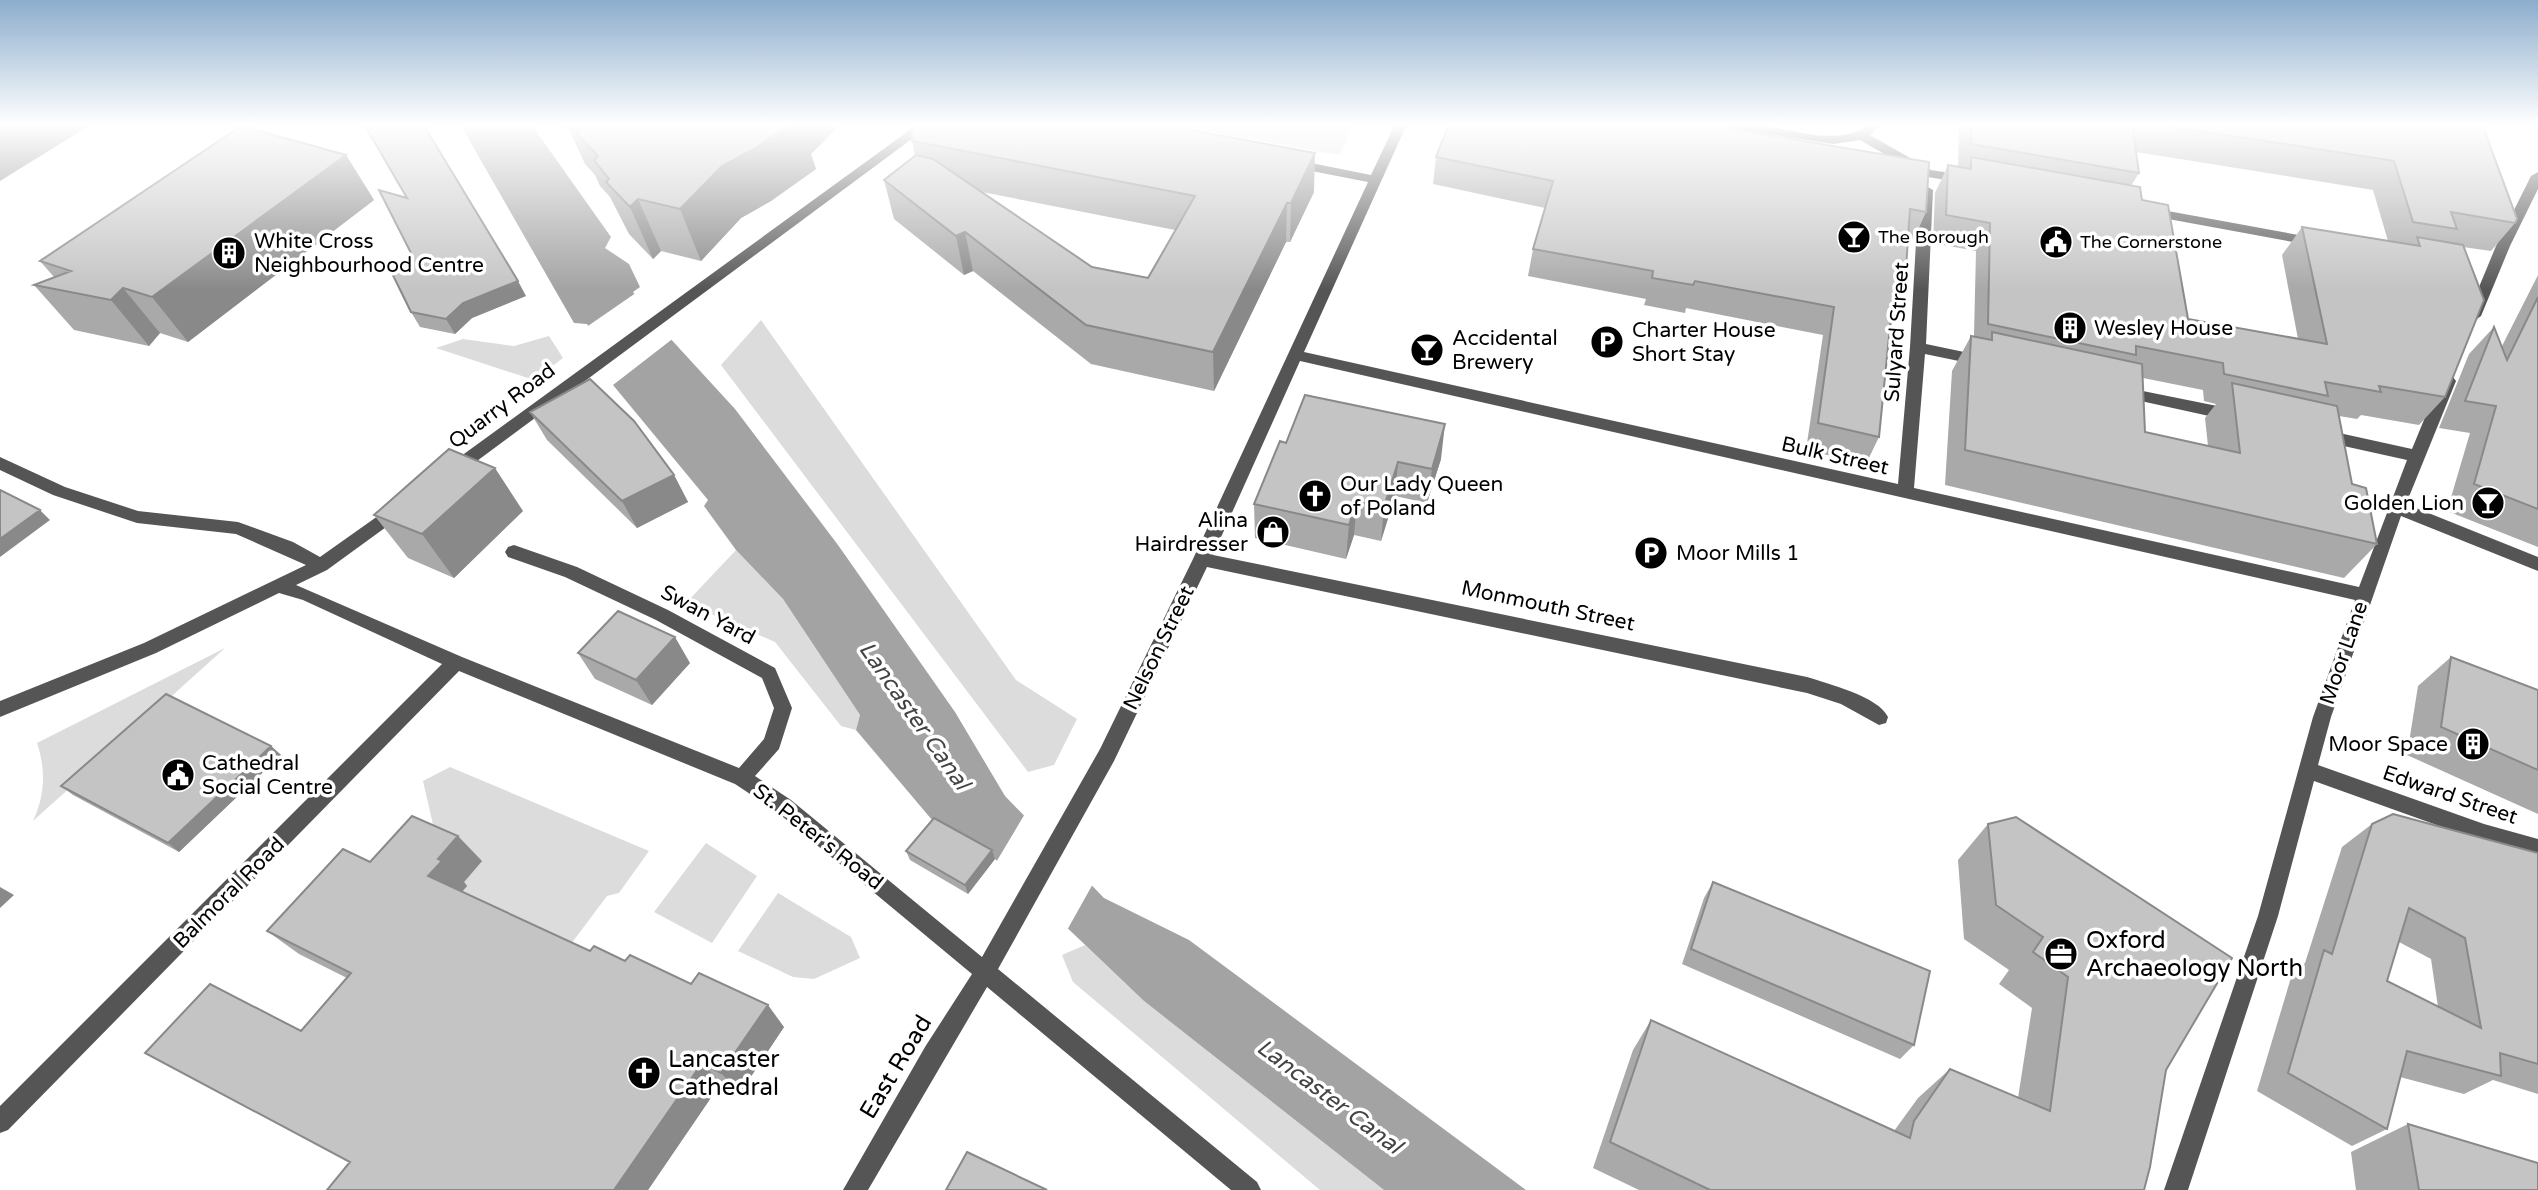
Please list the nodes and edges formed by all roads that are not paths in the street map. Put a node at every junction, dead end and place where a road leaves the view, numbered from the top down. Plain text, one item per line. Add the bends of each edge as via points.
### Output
1 (850, 180) edge
2 (1377, 180) edge
3 (1927, 180) edge
4 (1966, 180) edge
5 (2536, 180) edge
6 (1981, 182) edge
7 (2130, 208) edge
8 (2495, 221) edge
9 (2328, 245) edge
10 (2503, 246) junction
11 (2467, 334) edge
12 (1918, 347) junction
13 (1296, 355) junction
14 (2004, 366) edge
15 (2452, 371) edge
16 (2112, 390) edge
17 (2242, 418) edge
18 (2309, 432) edge
19 (2418, 456) junction
20 (0, 463) edge
21 (438, 481) edge
22 (1905, 494) junction
23 (417, 497) edge
24 (2396, 507) junction
25 (514, 552) dead end
26 (1202, 559) junction
27 (2538, 564) edge
28 (321, 565) junction
29 (278, 586) junction
30 (2365, 595) junction
31 (456, 662) junction
32 (0, 709) edge
33 (1879, 717) dead end
34 (2308, 770) junction
35 (742, 778) junction
36 (2538, 848) edge
37 (985, 972) junction
38 (0, 1122) edge
39 (855, 1190) edge
40 (1250, 1190) edge
41 (2176, 1190) edge

1 - 21 street, Quarry Road
2 - 13 street, Nelson Street
3 - 12 street, Sulyard Street
4 - 6 street
5 - 10 street
7 - 9 street
8 - 10 street
10 - 11 street via 2483,274
12 - 14 street
12 - 22 street, Sulyard Street
13 - 22 street, Bulk Street
13 - 26 street, Nelson Street
15 - 19 street, Moor Lane
16 - 17 street
18 - 19 street
19 - 24 street, Moor Lane
20 - 28 street via 59,491 138,517 238,528
22 - 30 street, Bulk Street
23 - 28 street
24 - 27 street
24 - 30 street, Moor Lane
25 - 35 street, Swan Yard via 571,572 662,615 769,673 783,708 772,743
26 - 33 street, Monmouth Street via 1807,685 1847,698
26 - 37 street, Nelson Street via 1107,755
28 - 29 street
29 - 31 street, St. Peter's Road via 308,595
29 - 32 street via 150,648
30 - 34 street, Moor Lane
31 - 35 street, St. Peter's Road
31 - 38 street, Balmoral Road
34 - 36 street, Edward Street
34 - 41 street, Moor Lane via 2268,916
35 - 37 street, St. Peter's Road via 784,806
37 - 39 street, East Road
37 - 40 street, St. Peter's Road

